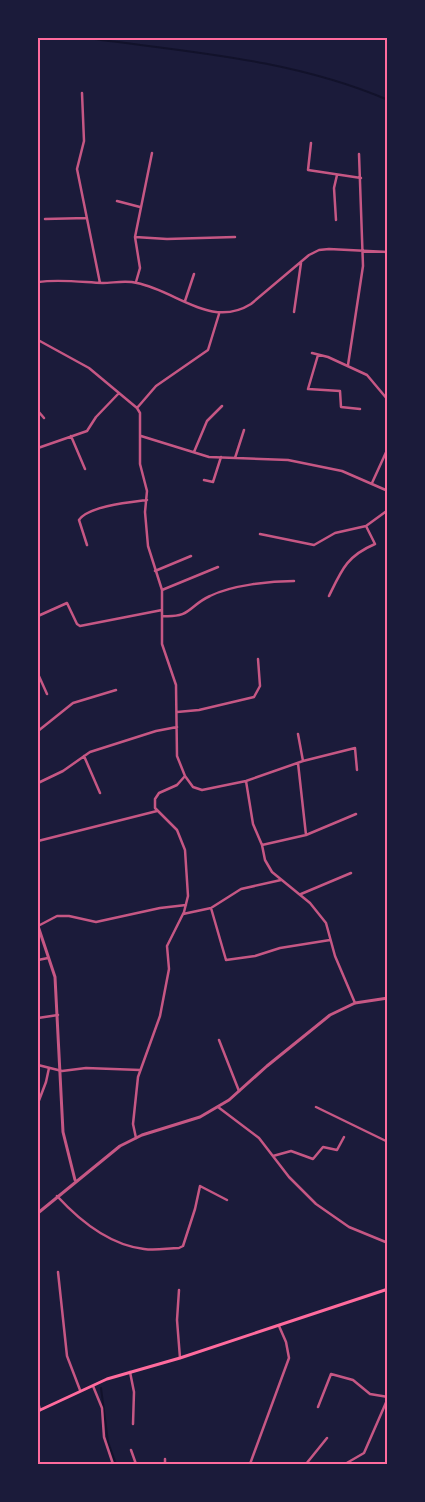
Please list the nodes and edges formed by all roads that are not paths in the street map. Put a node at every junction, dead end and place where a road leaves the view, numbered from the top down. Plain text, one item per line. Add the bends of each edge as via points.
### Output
1 (82, 93) dead end
2 (311, 144) dead end
3 (152, 153) dead end
4 (360, 154) dead end
5 (337, 175) junction
6 (361, 178) junction
7 (117, 201) dead end
8 (140, 207) junction
9 (87, 218) junction
10 (45, 219) dead end
11 (336, 220) dead end
12 (135, 237) junction
13 (235, 237) dead end
14 (364, 251) junction
15 (388, 252) edge
16 (301, 262) junction
17 (194, 274) dead end
18 (38, 282) edge
19 (136, 282) junction
20 (100, 283) junction
21 (184, 301) junction
22 (294, 312) dead end
23 (219, 314) junction
24 (38, 340) edge
25 (312, 353) dead end
26 (318, 355) junction
27 (348, 365) junction
28 (119, 393) junction
29 (388, 400) edge
30 (222, 406) dead end
31 (138, 408) junction
32 (360, 409) dead end
33 (38, 411) edge
34 (44, 418) dead end
35 (244, 430) dead end
36 (72, 436) junction
37 (141, 436) junction
38 (38, 448) edge
39 (388, 448) edge
40 (194, 452) junction
41 (221, 457) junction
42 (235, 458) junction
43 (84, 469) dead end
44 (204, 480) dead end
45 (372, 483) junction
46 (388, 491) edge
47 (147, 500) junction
48 (388, 510) edge
49 (366, 526) junction
50 (260, 534) dead end
51 (87, 545) dead end
52 (191, 556) dead end
53 (218, 567) dead end
54 (155, 571) junction
55 (294, 581) dead end
56 (162, 590) junction
57 (330, 596) dead end
58 (163, 610) junction
59 (38, 616) edge
60 (162, 616) junction
61 (258, 659) dead end
62 (38, 674) edge
63 (116, 690) dead end
64 (47, 694) dead end
65 (177, 712) junction
66 (177, 727) junction
67 (38, 731) edge
68 (298, 734) dead end
69 (84, 756) junction
70 (303, 761) junction
71 (298, 763) junction
72 (357, 770) dead end
73 (185, 776) junction
74 (246, 781) junction
75 (38, 783) edge
76 (100, 793) dead end
77 (157, 811) junction
78 (356, 814) dead end
79 (306, 835) junction
80 (38, 841) edge
81 (262, 845) junction
82 (351, 873) dead end
83 (281, 880) junction
84 (301, 894) junction
85 (186, 905) junction
86 (211, 908) junction
87 (183, 914) junction
88 (38, 926) edge
89 (330, 940) junction
90 (50, 958) junction
91 (38, 960) edge
92 (388, 998) edge
93 (355, 1002) junction
94 (58, 1015) junction
95 (38, 1018) edge
96 (219, 1040) dead end
97 (38, 1065) edge
98 (49, 1068) junction
99 (140, 1070) junction
100 (62, 1071) junction
101 (240, 1092) junction
102 (38, 1103) edge
103 (218, 1107) junction
104 (316, 1107) dead end
105 (344, 1137) dead end
106 (136, 1138) junction
107 (388, 1142) edge
108 (273, 1156) junction
109 (75, 1180) junction
110 (56, 1196) junction
111 (227, 1200) dead end
112 (38, 1212) edge
113 (388, 1243) edge
114 (58, 1272) dead end
115 (388, 1289) edge
116 (179, 1290) dead end
117 (279, 1326) junction
118 (180, 1358) junction
119 (130, 1372) junction
120 (93, 1384) junction
121 (80, 1390) junction
122 (388, 1397) edge
123 (38, 1402) edge
124 (318, 1407) dead end
125 (39, 1410) edge
126 (133, 1424) dead end
127 (327, 1438) dead end
128 (131, 1450) dead end
129 (165, 1459) dead end
130 (113, 1464) edge
131 (136, 1464) edge
132 (166, 1464) edge
133 (250, 1464) edge
134 (306, 1464) edge
135 (345, 1464) edge

1 - 9 street via 84,141 78,169
2 - 5 street via 308,170
3 - 8 street
4 - 6 street
5 - 6 street
5 - 11 street via 334,188
6 - 14 street
7 - 8 street
8 - 12 street
9 - 10 street
9 - 20 street
12 - 13 street
12 - 19 street via 140,268
14 - 15 street
14 - 16 street via 319,250
14 - 27 street
16 - 22 street
16 - 23 street via 241,310
17 - 21 street
18 - 20 street
19 - 20 street
19 - 21 street
21 - 23 street
23 - 31 street via 208,350 156,386
24 - 28 street via 89,368
25 - 26 street
26 - 27 street
26 - 32 street via 308,388 340,391 341,407
27 - 29 street via 373,380
28 - 31 street
28 - 36 street via 87,431
30 - 40 street via 207,421
31 - 37 street
33 - 34 street
35 - 42 street
36 - 38 street
36 - 43 street
37 - 40 street
37 - 47 street via 140,464
39 - 45 street
40 - 41 street
41 - 42 street
41 - 44 street via 213,482
42 - 45 street via 288,460 342,472
45 - 46 street
47 - 51 street via 104,507 83,515 79,524
47 - 54 street via 148,546
48 - 49 street
49 - 50 street via 336,533 309,546
49 - 57 street via 375,544 353,556 339,574
52 - 54 street
53 - 56 street
54 - 56 street
55 - 60 street via 274,581 216,593 181,616
56 - 58 street
58 - 59 street via 80,626 67,602
58 - 60 street
60 - 65 street via 162,644 174,677
61 - 65 street via 260,686 254,697
62 - 64 street
63 - 67 street via 73,703
65 - 66 street
66 - 69 street
66 - 73 street via 177,756
68 - 70 street
69 - 75 street
69 - 76 street
70 - 71 street
70 - 72 street via 355,748
71 - 74 street
71 - 79 street
73 - 74 street via 198,790
73 - 77 street via 178,785 156,795 154,804
74 - 81 street via 253,824
77 - 80 street
77 - 85 street via 176,828 185,850
78 - 79 street
79 - 81 street
81 - 83 street via 268,866
82 - 84 street
83 - 84 street
83 - 86 street via 241,889
84 - 89 street via 323,918
85 - 87 street
85 - 88 street via 96,922 57,916
86 - 87 street
86 - 89 street via 226,960
87 - 99 street via 167,946 170,969 160,1016
88 - 90 street
89 - 93 street
90 - 91 street
90 - 94 street
92 - 93 street
93 - 101 street via 317,1024
94 - 95 street
94 - 100 street
96 - 101 street
97 - 98 street
98 - 100 street
98 - 102 street
99 - 100 street via 86,1068
99 - 106 street via 133,1124
100 - 109 street via 63,1132
101 - 103 street
103 - 106 street via 190,1121
103 - 108 street via 259,1138
104 - 107 street
105 - 108 street via 338,1149 323,1147 313,1159 291,1151
106 - 109 street
108 - 113 street via 316,1204 349,1227
109 - 110 street
110 - 111 street via 113,1240 149,1250 183,1246 200,1186
110 - 112 street
114 - 121 street via 67,1356
115 - 117 main road
116 - 118 street
117 - 118 main road
117 - 133 street via 289,1350 289,1362
118 - 119 main road
119 - 120 main road
119 - 126 street via 134,1392
120 - 121 main road
120 - 130 street via 102,1408 104,1437
121 - 125 main road
122 - 124 street via 373,1395 353,1380 331,1374
122 - 135 street via 364,1453
123 - 125 street
127 - 134 street
128 - 131 street
129 - 132 street

